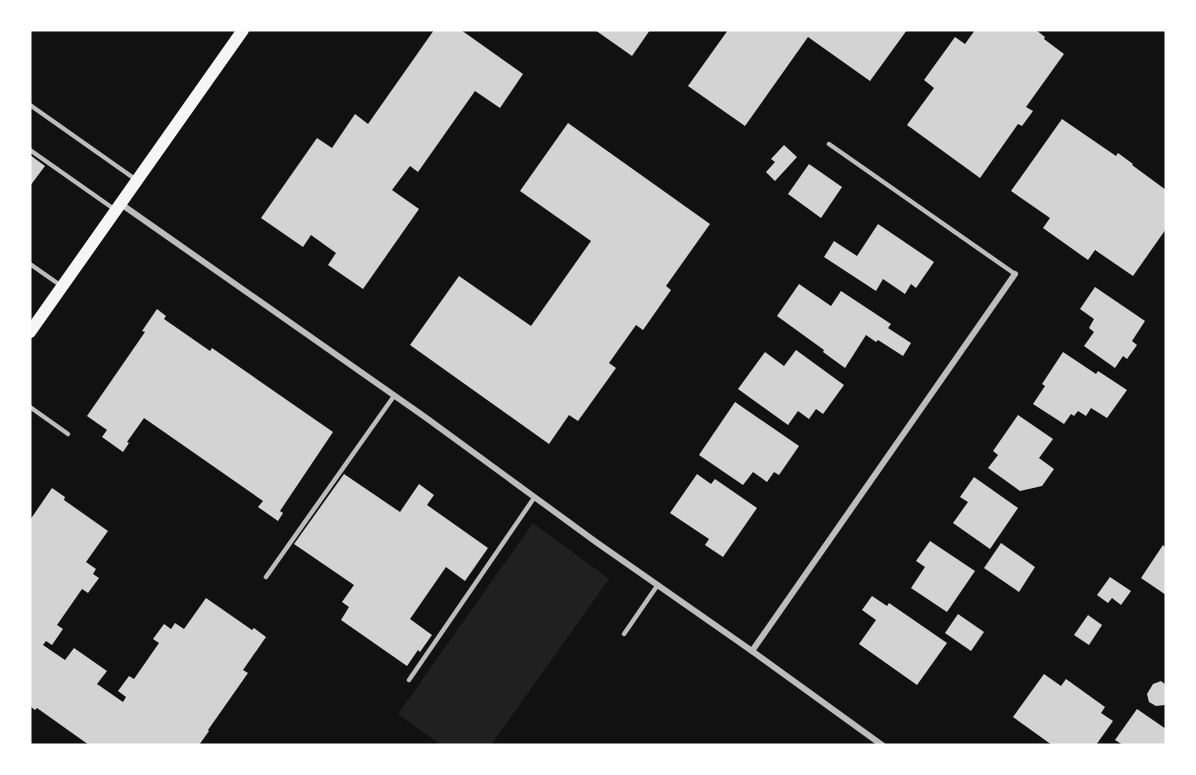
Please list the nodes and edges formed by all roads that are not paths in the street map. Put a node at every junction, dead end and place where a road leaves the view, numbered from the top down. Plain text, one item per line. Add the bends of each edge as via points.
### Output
1 (243, 30) edge
2 (30, 105) edge
3 (829, 144) dead end
4 (30, 150) edge
5 (137, 180) junction
6 (118, 207) junction
7 (30, 264) edge
8 (1015, 274) joint
9 (62, 287) junction
10 (30, 332) edge
11 (394, 396) junction
12 (30, 407) edge
13 (68, 434) dead end
14 (534, 498) junction
15 (266, 578) dead end
16 (657, 586) junction
17 (624, 634) dead end
18 (752, 651) junction
19 (410, 680) dead end
20 (882, 745) edge

1 - 5 main road
2 - 5 lane
3 - 8 lane
4 - 6 lane
5 - 6 main road
6 - 9 main road
6 - 11 street
7 - 9 lane
8 - 18 street
9 - 10 main road
11 - 14 street
11 - 15 lane
12 - 13 lane
14 - 16 street
14 - 19 lane
16 - 17 lane
16 - 18 street
18 - 20 street

